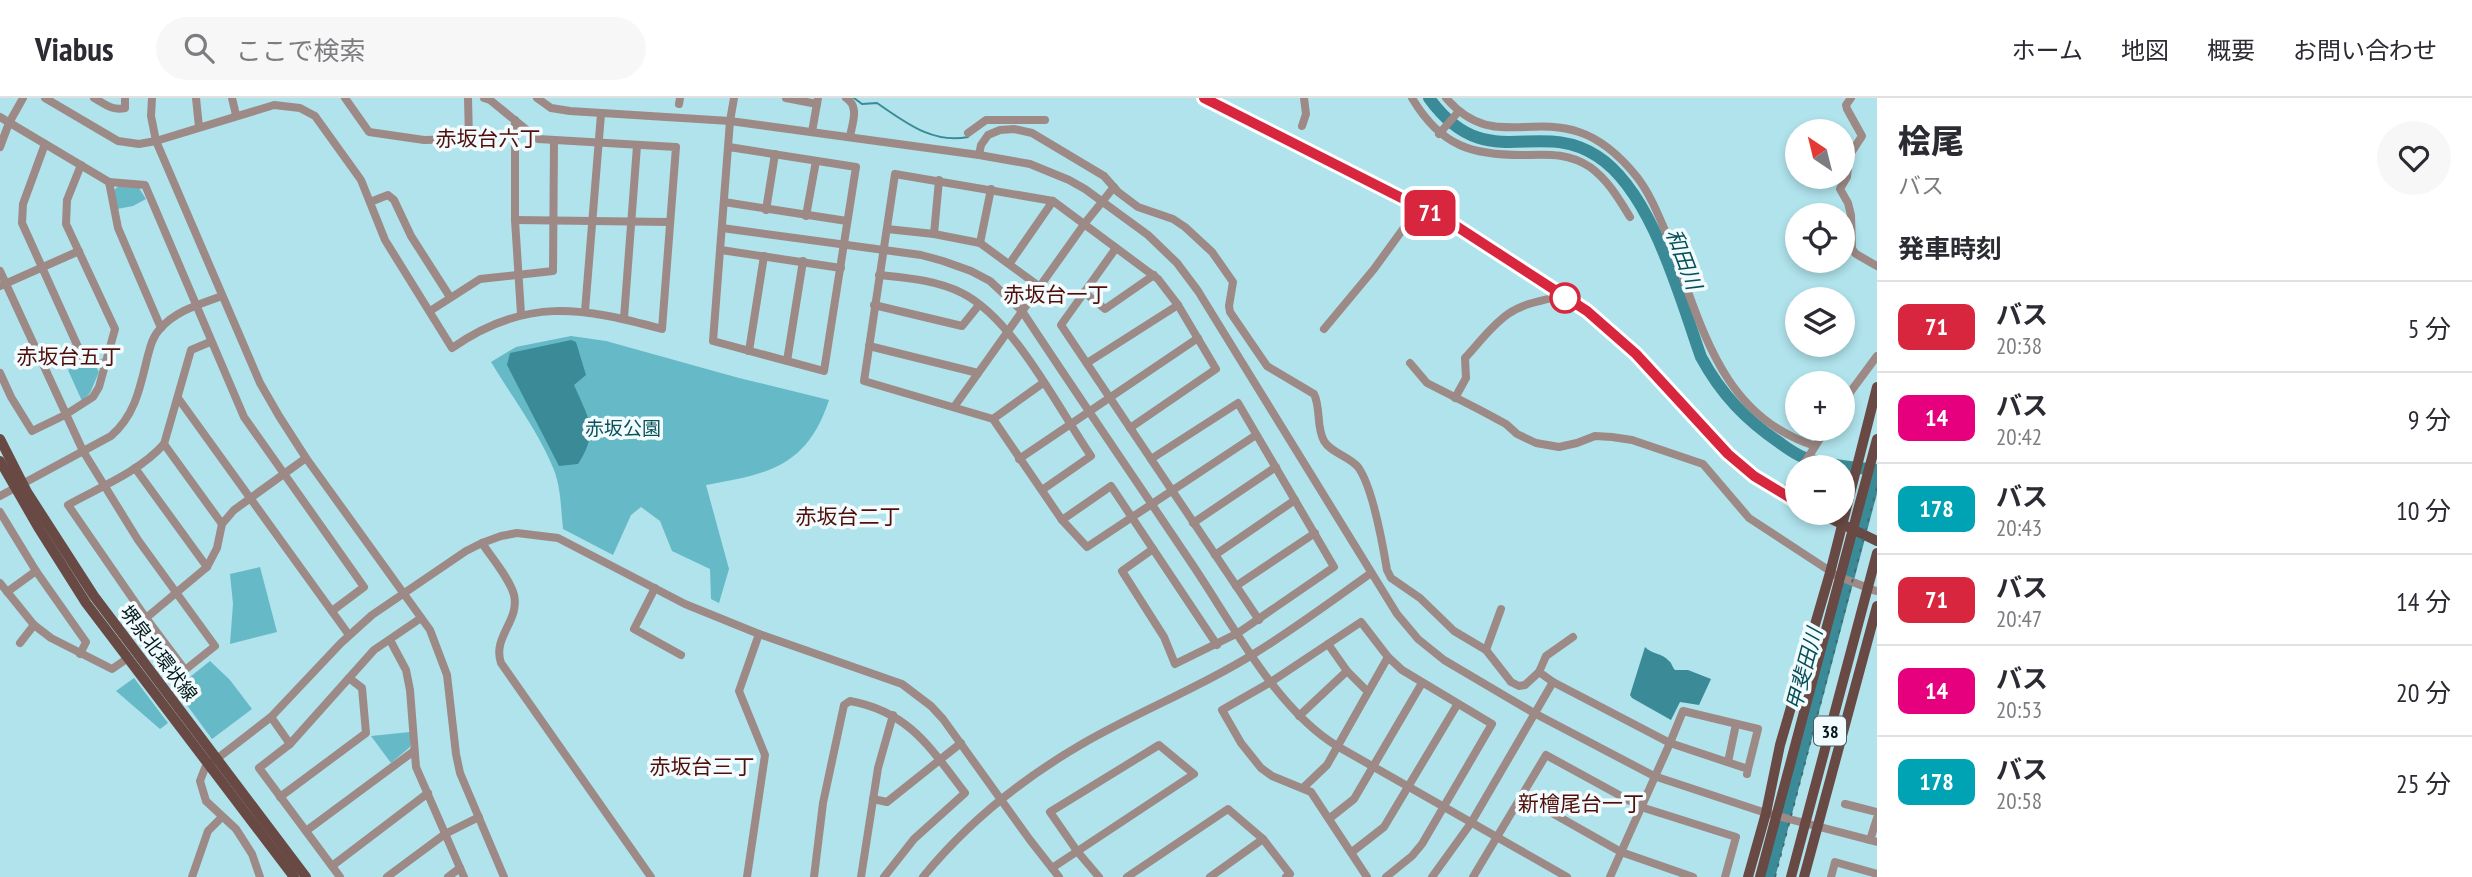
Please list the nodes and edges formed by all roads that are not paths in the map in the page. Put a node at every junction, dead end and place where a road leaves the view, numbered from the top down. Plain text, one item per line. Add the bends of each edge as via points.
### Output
1 (23, 98) edge
2 (46, 98) edge
3 (94, 98) edge
4 (125, 98) edge
5 (152, 98) edge
6 (196, 98) edge
7 (232, 98) edge
8 (345, 98) edge
9 (468, 98) edge
10 (484, 98) edge
11 (537, 98) edge
12 (734, 98) edge
13 (786, 98) edge
14 (846, 98) edge
15 (1204, 98) edge
16 (1304, 98) edge
17 (1412, 98) edge
18 (1446, 98) edge
19 (1851, 98) edge
20 (817, 101) edge
21 (1459, 111) junction
22 (601, 114) junction
23 (236, 116) junction
24 (0, 117) edge
25 (514, 120) junction
26 (730, 121) junction
27 (9, 122) junction
28 (1302, 126) dead end
29 (199, 127) junction
30 (812, 132) junction
31 (1032, 132) junction
32 (968, 133) dead end
33 (1439, 134) junction
34 (850, 137) junction
35 (156, 141) junction
36 (554, 141) junction
37 (45, 144) junction
38 (599, 144) junction
39 (638, 146) junction
40 (0, 147) edge
41 (729, 147) junction
42 (775, 154) junction
43 (979, 155) junction
44 (816, 161) junction
45 (81, 165) junction
46 (939, 180) junction
47 (109, 182) junction
48 (1114, 187) junction
49 (991, 189) junction
50 (1053, 201) junction
51 (1102, 201) junction
52 (370, 202) junction
53 (724, 202) junction
54 (1419, 207) junction
55 (765, 210) junction
56 (806, 216) junction
57 (1630, 217) dead end
58 (515, 220) junction
59 (552, 220) junction
60 (592, 221) junction
61 (847, 221) junction
62 (632, 222) junction
63 (670, 222) junction
64 (1085, 223) junction
65 (722, 228) junction
66 (887, 229) junction
67 (934, 234) junction
68 (980, 243) junction
69 (844, 244) junction
70 (1116, 248) junction
71 (720, 250) junction
72 (883, 250) junction
73 (79, 251) junction
74 (764, 256) junction
75 (803, 261) junction
76 (1010, 263) junction
77 (1877, 266) edge
78 (42, 267) junction
79 (841, 268) junction
80 (0, 271) edge
81 (519, 273) junction
82 (879, 275) junction
83 (1154, 275) junction
84 (3, 285) edge
85 (1040, 287) junction
86 (1084, 292) junction
87 (222, 296) junction
88 (1562, 296) junction
89 (450, 297) junction
90 (874, 305) junction
91 (979, 305) junction
92 (1178, 305) junction
93 (196, 306) junction
94 (430, 311) junction
95 (585, 311) junction
96 (1022, 311) junction
97 (521, 314) junction
98 (624, 318) junction
99 (161, 328) junction
100 (1324, 329) dead end
101 (1008, 331) junction
102 (1198, 338) junction
103 (210, 342) junction
104 (869, 346) junction
105 (1255, 349) junction
106 (749, 351) junction
107 (1877, 356) edge
108 (1241, 359) junction
109 (787, 361) junction
110 (1087, 363) junction
111 (1409, 363) dead end
112 (105, 364) junction
113 (0, 373) edge
114 (978, 373) junction
115 (1043, 383) junction
116 (1855, 386) edge
117 (1877, 387) edge
118 (1109, 397) junction
119 (178, 398) junction
120 (1455, 398) junction
121 (954, 407) junction
122 (1088, 411) junction
123 (65, 415) junction
124 (993, 419) junction
125 (1069, 424) junction
126 (1130, 428) junction
127 (1256, 435) junction
128 (0, 439) edge
129 (1877, 439) edge
130 (1818, 441) edge
131 (164, 444) junction
132 (1814, 447) junction
133 (83, 451) junction
134 (1809, 455) edge
135 (306, 458) junction
136 (1019, 459) junction
137 (1152, 459) junction
138 (0, 461) edge
139 (1276, 467) junction
140 (135, 468) junction
141 (1855, 472) edge
142 (283, 474) junction
143 (104, 485) junction
144 (19, 486) junction
145 (1042, 490) junction
146 (1171, 491) junction
147 (1785, 491) edge
148 (1783, 494) joint
149 (0, 496) edge
150 (250, 497) junction
151 (1295, 500) junction
152 (1152, 504) junction
153 (0, 512) edge
154 (1132, 517) junction
155 (1062, 520) junction
156 (1193, 523) junction
157 (222, 524) junction
158 (1842, 525) edge
159 (1844, 525) edge
160 (1315, 533) junction
161 (1877, 541) edge
162 (482, 543) junction
163 (1153, 549) junction
164 (1877, 553) edge
165 (1215, 555) junction
166 (207, 567) junction
167 (36, 571) junction
168 (1371, 573) junction
169 (1838, 575) junction
170 (0, 583) edge
171 (1236, 586) junction
172 (1870, 588) edge
173 (655, 589) junction
174 (7, 592) junction
175 (404, 593) junction
176 (177, 594) junction
177 (1877, 606) edge
178 (1501, 609) dead end
179 (332, 611) junction
180 (146, 618) junction
181 (421, 618) junction
182 (1259, 620) junction
183 (34, 625) junction
184 (1238, 633) junction
185 (759, 634) junction
186 (349, 635) junction
187 (1573, 638) dead end
188 (390, 640) junction
189 (20, 643) dead end
190 (1328, 644) junction
191 (1217, 645) junction
192 (1486, 650) junction
193 (80, 654) junction
194 (681, 655) dead end
195 (1252, 655) junction
196 (1388, 657) junction
197 (128, 658) junction
198 (1347, 671) junction
199 (1539, 672) junction
200 (349, 678) junction
201 (1271, 682) junction
202 (1553, 682) junction
203 (1422, 683) junction
204 (1368, 692) junction
205 (1457, 705) junction
206 (1534, 713) junction
207 (893, 715) junction
208 (1299, 716) junction
209 (271, 717) junction
210 (1736, 724) junction
211 (961, 743) junction
212 (1670, 743) junction
213 (290, 744) junction
214 (1338, 746) junction
215 (414, 751) junction
216 (940, 760) junction
217 (213, 762) junction
218 (1728, 762) junction
219 (1374, 766) junction
220 (1654, 776) junction
221 (1304, 787) junction
222 (1409, 787) junction
223 (428, 793) junction
224 (1522, 796) junction
225 (280, 797) junction
226 (1001, 798) junction
227 (873, 799) junction
228 (1845, 804) dead end
229 (1641, 807) junction
230 (1445, 808) junction
231 (1877, 812) edge
232 (1768, 813) junction
233 (222, 817) junction
234 (479, 817) junction
235 (1330, 818) junction
236 (1877, 818) edge
237 (1471, 823) junction
238 (1816, 826) junction
239 (306, 831) junction
240 (445, 834) junction
241 (1498, 838) junction
242 (1263, 839) junction
243 (1874, 841) edge
244 (1077, 851) junction
245 (1352, 852) junction
246 (1621, 852) junction
247 (332, 866) junction
248 (460, 868) junction
249 (1052, 868) junction
250 (1877, 874) edge
251 (1563, 876) edge
252 (192, 877) edge
253 (260, 877) edge
254 (294, 877) edge
255 (306, 877) edge
256 (340, 877) edge
257 (387, 877) edge
258 (448, 877) edge
259 (464, 877) edge
260 (504, 877) edge
261 (651, 877) edge
262 (747, 877) edge
263 (814, 877) edge
264 (861, 877) edge
265 (884, 877) edge
266 (923, 877) edge
267 (1059, 877) edge
268 (1099, 877) edge
269 (1127, 877) edge
270 (1210, 877) edge
271 (1286, 877) edge
272 (1367, 877) edge
273 (1386, 877) edge
274 (1432, 877) edge
275 (1474, 877) edge
276 (1610, 877) edge
277 (1693, 877) edge
278 (1725, 877) edge
279 (1748, 877) edge
280 (1760, 877) edge
281 (1791, 877) edge
282 (1804, 877) edge
283 (1831, 877) edge

1 - 27 street
2 - 35 street via 118,141
3 - 4 street via 121,109
5 - 35 street
6 - 29 street
7 - 23 street
8 - 9 street via 369,132 469,139
10 - 25 street
11 - 22 street via 551,108
12 - 26 street
13 - 20 street
14 - 34 street via 855,108
15 - 54 main road
16 - 28 street
17 - 33 street
18 - 21 street
19 - 77 street via 1846,105 1862,136 1849,156 1847,177 1840,189 1851,215 1852,249
20 - 30 street
21 - 33 street
21 - 132 street via 1487,126 1577,131 1618,156 1650,197 1715,361 1729,382 1762,418
22 - 26 street
22 - 38 street
23 - 29 street
23 - 52 street via 286,105 315,117 362,180
24 - 27 street
25 - 36 street via 538,139
25 - 58 street
26 - 30 street
26 - 41 street
27 - 37 street
27 - 40 street
29 - 35 street
30 - 34 street
31 - 32 street via 1045,120 986,120
31 - 43 street via 1014,129 988,135
31 - 48 street via 1104,176
33 - 57 street via 1480,153 1551,154 1577,160 1605,181
34 - 43 street
35 - 87 street
36 - 38 street
36 - 59 street
37 - 45 street
37 - 78 street via 21,212
38 - 39 street
38 - 60 street
39 - 62 street
39 - 63 street via 676,148
41 - 42 street
41 - 53 street
42 - 44 street
42 - 55 street
43 - 51 street via 1030,164 1069,180
44 - 56 street
44 - 61 street via 856,167
45 - 47 street
45 - 73 street via 65,212
46 - 49 street
46 - 66 street via 895,174
46 - 67 street
47 - 93 street via 145,185
47 - 99 street via 118,228
48 - 51 street
48 - 105 street via 1138,207 1173,219 1212,252 1233,282 1230,312
49 - 50 street
49 - 68 street
50 - 64 street
50 - 76 street
51 - 64 street
51 - 108 street via 1177,263
52 - 89 street via 388,195 394,200
52 - 94 street via 385,240
53 - 55 street
53 - 65 street
54 - 88 main road via 1453,224
54 - 100 street
55 - 56 street
56 - 61 street
58 - 59 street
58 - 81 street
59 - 60 street
59 - 81 street via 553,271
60 - 62 street
60 - 95 street
61 - 69 street
62 - 63 street
62 - 98 street
63 - 98 street via 662,329
64 - 70 street
64 - 85 street
65 - 69 street
65 - 71 street
66 - 67 street
66 - 72 street
67 - 68 street
68 - 76 street
69 - 72 street
69 - 79 street
70 - 83 street
70 - 86 street
71 - 74 street
71 - 106 street via 712,341
72 - 82 street
72 - 96 street via 921,255 971,271 990,281
73 - 78 street
73 - 112 street via 115,329
74 - 75 street
74 - 106 street
75 - 79 street
75 - 109 street
76 - 85 street
78 - 84 street
78 - 112 street via 83,358
79 - 109 street via 824,371
80 - 84 street
81 - 89 street via 480,279
81 - 97 street
82 - 90 street
82 - 91 street via 944,285
83 - 86 street via 1105,309
83 - 92 street
84 - 123 street
85 - 96 street
86 - 110 street via 1061,325
87 - 93 street
87 - 135 street via 260,383
88 - 120 street via 1521,306 1491,329 1465,358 1466,377
88 - 148 main road via 1618,337 1728,454
89 - 94 street
90 - 91 street via 962,326
90 - 104 street
91 - 101 street
92 - 102 street
92 - 110 street
93 - 99 street
93 - 103 street
94 - 97 street via 452,348 487,326
95 - 97 street
95 - 98 street
96 - 101 street
96 - 122 street
99 - 133 street via 151,344 132,412 111,436
101 - 114 street
101 - 115 street
102 - 118 street
102 - 126 street via 1216,369
103 - 119 street via 191,350
103 - 142 street via 244,416
104 - 114 street
104 - 121 street via 864,381
105 - 108 street
105 - 192 street via 1267,366 1314,394 1326,445 1359,468 1391,578 1454,631
106 - 109 street
107 - 116 street
108 - 168 street
110 - 118 street
111 - 120 street via 1427,383
112 - 123 street via 93,397
113 - 123 street via 32,431
114 - 121 street
115 - 124 street
115 - 125 street
117 - 141 main road
118 - 122 street
118 - 126 street
119 - 131 street
119 - 150 street
120 - 169 street via 1536,443 1559,447 1595,436 1612,437 1703,464 1749,519
121 - 124 street
122 - 125 street
122 - 152 street
123 - 133 street
124 - 136 street
125 - 136 street
125 - 145 street via 1091,456
126 - 137 street
127 - 137 street via 1238,402
127 - 139 street
127 - 146 street
128 - 144 main road, 堺泉北環状線
129 - 169 main road, 38
130 - 132 street
131 - 140 street
131 - 157 street
132 - 134 street
133 - 143 street
133 - 144 street
135 - 142 street
135 - 175 street
136 - 145 street
137 - 146 street
138 - 144 main road, 堺泉北環状線
139 - 151 street
139 - 156 street
140 - 143 street
140 - 166 street
142 - 150 street
142 - 179 street via 364,587
143 - 176 street
143 - 180 street via 68,505
144 - 149 street
144 - 197 main road, 堺泉北環状線 via 86,603
144 - 217 main road, 堺泉北環状線
145 - 155 street
146 - 152 street
146 - 156 street
147 - 148 street
150 - 157 street
150 - 179 street
151 - 160 street
151 - 165 street
152 - 154 street
152 - 184 street
153 - 167 street
154 - 155 street via 1087,547
154 - 155 street via 1111,486
154 - 163 street
156 - 165 street
157 - 166 street
158 - 169 main road
159 - 161 main road
160 - 171 street
160 - 182 street via 1334,567
162 - 173 street via 517,533 558,538
162 - 175 street
162 - 261 street via 514,595 513,615 498,649 501,663
163 - 191 street
163 - 191 street via 1122,571 1164,637 1175,664
164 - 172 main road, 38
165 - 171 street
166 - 176 street
167 - 174 street
167 - 193 street via 86,642
168 - 195 street
168 - 206 street via 1418,639 1444,660
169 - 172 street
169 - 232 main road via 1780,745
169 - 280 main road, 38
170 - 174 street
171 - 182 street
172 - 281 main road, 38
173 - 185 street
173 - 194 street via 634,629
174 - 183 street
175 - 181 street
175 - 186 street
176 - 180 street
176 - 180 street via 215,646 186,670
177 - 238 main road
178 - 192 street
179 - 186 street
181 - 188 street
181 - 234 street via 447,675 460,773
182 - 184 street
183 - 189 street
183 - 193 street
184 - 191 street
184 - 195 street
185 - 211 street via 902,684 931,706
185 - 262 street via 739,691 765,755
186 - 209 street
187 - 199 street via 1546,656
188 - 200 street via 374,650
188 - 215 street via 406,670
190 - 196 street via 1361,622
190 - 198 street
190 - 201 street
192 - 199 street via 1503,674 1519,686
193 - 197 street via 112,670
195 - 201 street
195 - 226 street via 1083,744
196 - 203 street
196 - 204 street
197 - 217 main road, 堺泉北環状線
198 - 204 street
198 - 208 street
199 - 202 street
200 - 213 street
200 - 225 street via 362,688 366,733
201 - 208 street
201 - 221 street via 1222,710 1261,768
202 - 206 street
202 - 212 street
203 - 205 street
203 - 219 street
204 - 214 street
205 - 222 street
205 - 230 street via 1492,724
206 - 220 street
206 - 237 street
207 - 216 street via 918,734
207 - 227 street
207 - 263 street via 872,705 850,701 844,705 823,803
208 - 214 street
209 - 213 street
209 - 217 street
210 - 212 street via 1683,711
210 - 218 street
210 - 218 street via 1758,729 1747,772
211 - 216 street
211 - 226 street
212 - 218 street
212 - 220 street
213 - 225 street via 259,768
214 - 219 street
214 - 221 street via 1327,765
215 - 223 street
215 - 239 street
216 - 227 street via 887,802
216 - 265 street via 965,793 914,839
217 - 233 street via 202,774 202,789 206,801
217 - 254 main road, 堺泉北環状線
217 - 255 main road, 堺泉北環状線
219 - 222 street
219 - 235 street via 1354,799
220 - 229 street
220 - 232 street
221 - 235 street
222 - 230 street
222 - 245 street via 1384,827
223 - 240 street
223 - 247 street
224 - 229 street via 1546,755
224 - 241 street
224 - 246 street
225 - 239 street
226 - 249 street
226 - 266 street
227 - 264 street
228 - 231 street
229 - 246 street
229 - 278 street via 1736,838
230 - 237 street
230 - 273 street via 1412,856
232 - 238 street
232 - 279 main road
233 - 252 street via 208,831
233 - 253 street via 247,846
234 - 240 street
234 - 260 street
235 - 245 street
236 - 243 street
237 - 241 street
237 - 274 street
238 - 243 street
238 - 282 main road
239 - 247 street
240 - 248 street
240 - 257 street
241 - 251 street
241 - 275 street
242 - 269 street via 1228,809
242 - 270 street
242 - 271 street via 1290,874
244 - 244 street via 1098,837 1194,775 1159,745 1050,812
244 - 249 street
244 - 268 street
245 - 272 street
246 - 276 street
246 - 277 street
247 - 256 street
248 - 258 street
248 - 259 street
249 - 267 street
250 - 283 street via 1835,862

